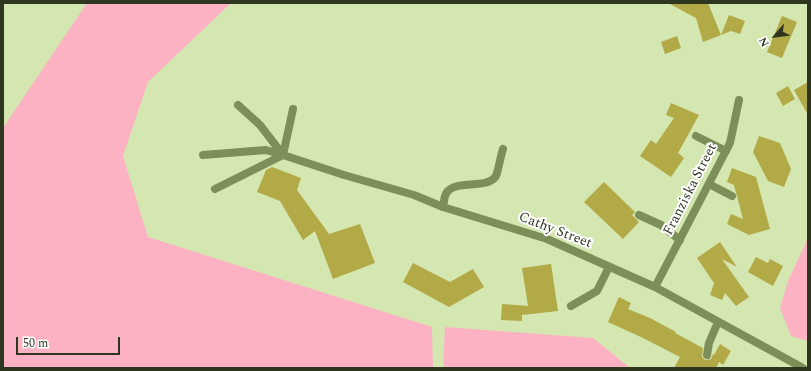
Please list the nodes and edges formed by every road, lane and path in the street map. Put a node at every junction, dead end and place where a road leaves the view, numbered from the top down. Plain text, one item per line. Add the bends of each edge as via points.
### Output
1 (738, 100) dead end
2 (238, 105) dead end
3 (293, 109) dead end
4 (696, 136) dead end
5 (503, 149) dead end
6 (726, 151) junction
7 (203, 155) dead end
8 (283, 155) junction
9 (709, 184) junction
10 (215, 189) dead end
11 (732, 196) dead end
12 (443, 207) junction
13 (639, 215) dead end
14 (680, 240) junction
15 (609, 266) junction
16 (655, 287) junction
17 (571, 306) dead end
18 (718, 322) junction
19 (707, 355) dead end
20 (803, 368) edge

1 - 6 street, Franziska Street via 730,143
2 - 8 street via 260,125
3 - 8 street
4 - 6 street
5 - 12 street via 496,176 481,184 456,186 448,190
6 - 9 street, Franziska Street
7 - 8 street, Cathy Street via 266,150
8 - 10 street
8 - 12 street, Cathy Street via 414,195
9 - 11 street
9 - 14 street, Franziska Street
12 - 15 street, Cathy Street via 547,239
13 - 14 street via 661,225
14 - 16 street, Franziska Street
15 - 16 street, Cathy Street
15 - 17 street via 597,290
16 - 18 street, Cathy Street
18 - 19 street
18 - 20 street, Cathy Street

